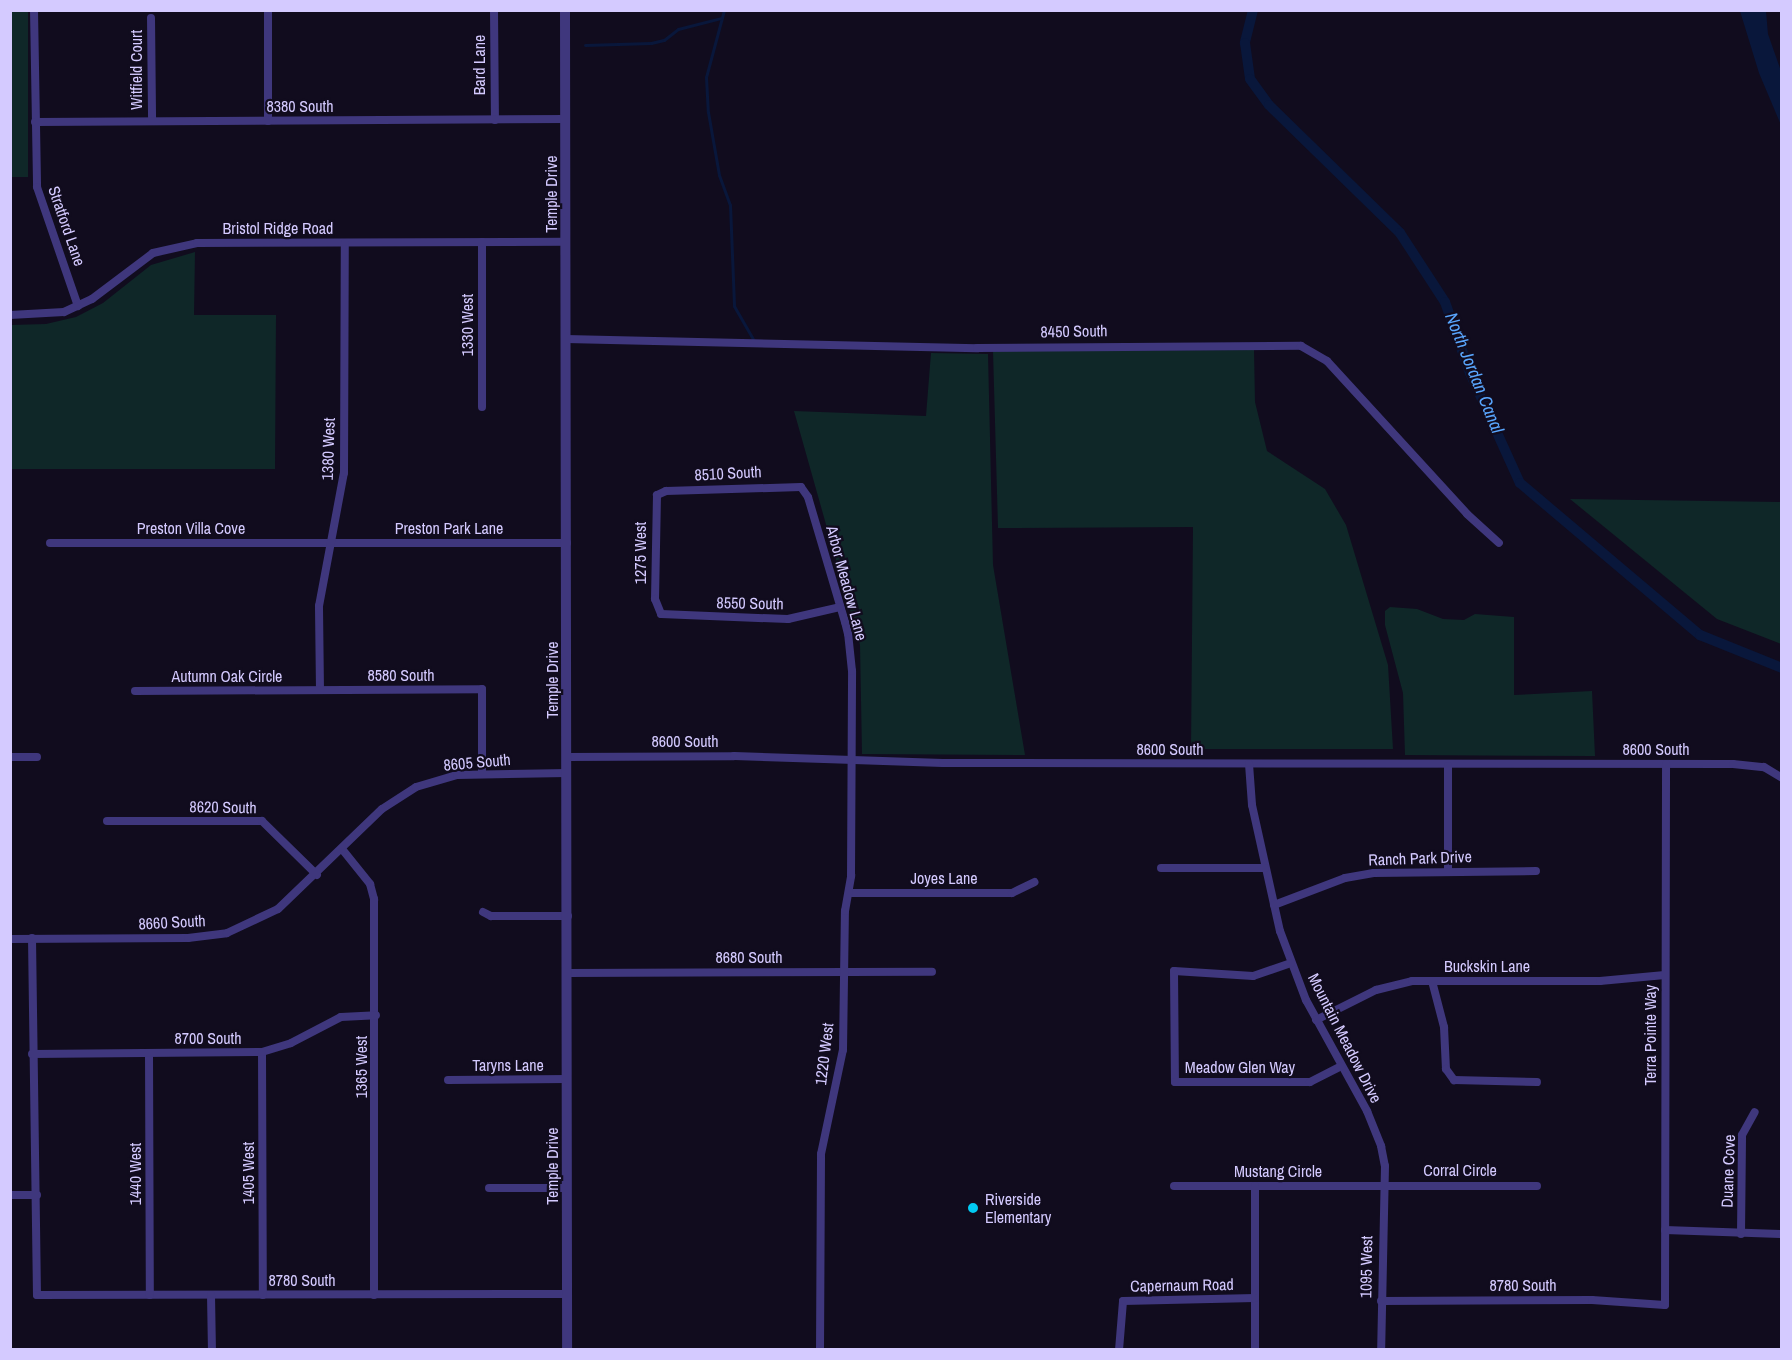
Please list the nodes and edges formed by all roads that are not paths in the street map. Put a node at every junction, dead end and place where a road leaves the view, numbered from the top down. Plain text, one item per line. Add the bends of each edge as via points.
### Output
1 (34, 10) edge
2 (268, 10) edge
3 (494, 10) edge
4 (566, 10) edge
5 (151, 18) dead end
6 (566, 119) junction
7 (495, 120) junction
8 (152, 121) junction
9 (268, 121) junction
10 (35, 122) junction
11 (482, 242) junction
12 (566, 242) junction
13 (345, 243) junction
14 (78, 306) junction
15 (10, 315) edge
16 (566, 339) junction
17 (482, 407) dead end
18 (801, 487) joint
19 (657, 495) joint
20 (50, 543) dead end
21 (332, 543) junction
22 (567, 543) junction
23 (1498, 543) dead end
24 (840, 607) junction
25 (658, 611) joint
26 (320, 690) junction
27 (135, 691) dead end
28 (10, 757) edge
29 (38, 757) dead end
30 (567, 757) junction
31 (852, 761) junction
32 (1250, 764) junction
33 (1666, 764) junction
34 (1448, 766) junction
35 (567, 773) junction
36 (482, 774) junction
37 (1782, 778) edge
38 (107, 821) dead end
39 (342, 849) junction
40 (1161, 868) dead end
41 (1265, 868) junction
42 (1448, 870) junction
43 (1536, 871) dead end
44 (317, 875) junction
45 (1035, 882) dead end
46 (849, 893) junction
47 (1274, 905) junction
48 (483, 912) dead end
49 (568, 916) junction
50 (10, 939) edge
51 (32, 939) junction
52 (1291, 963) junction
53 (844, 972) junction
54 (932, 972) dead end
55 (567, 973) junction
56 (1665, 975) junction
57 (1432, 981) junction
58 (376, 1015) junction
59 (1316, 1020) junction
60 (262, 1052) junction
61 (149, 1053) junction
62 (32, 1054) junction
63 (1341, 1066) junction
64 (567, 1079) junction
65 (448, 1080) dead end
66 (1537, 1082) dead end
67 (1755, 1112) dead end
68 (1382, 1185) junction
69 (1174, 1186) dead end
70 (1255, 1186) junction
71 (1537, 1186) dead end
72 (489, 1188) dead end
73 (567, 1188) junction
74 (10, 1195) edge
75 (37, 1195) junction
76 (1665, 1230) junction
77 (1741, 1234) junction
78 (1782, 1234) edge
79 (263, 1294) junction
80 (374, 1294) junction
81 (567, 1294) junction
82 (150, 1295) junction
83 (212, 1295) junction
84 (1255, 1298) junction
85 (1381, 1300) junction
86 (1665, 1305) joint
87 (212, 1350) edge
88 (567, 1350) edge
89 (820, 1350) edge
90 (1119, 1350) edge
91 (1255, 1350) edge
92 (1381, 1350) edge

1 - 10 street, Stratford Lane
2 - 9 street
3 - 7 street, Bard Lane
4 - 6 street, Temple Drive
5 - 8 street, Witfield Court
6 - 7 street, 8380 South
6 - 12 street, Temple Drive
7 - 9 street, 8380 South
8 - 9 street, 8380 South
8 - 10 street, 8380 South
10 - 14 street, Stratford Lane via 37,187
11 - 12 street, Bristol Ridge Road
11 - 13 street, Bristol Ridge Road
11 - 17 street, 1330 West
12 - 16 street, Temple Drive
13 - 14 street, Bristol Ridge Road via 197,243 172,247 140,260
13 - 21 street, 1380 West via 344,473
14 - 15 street, Bristol Ridge Road via 64,312
16 - 22 street, Temple Drive
16 - 23 street, 8450 South via 977,348 1301,346 1327,361
18 - 19 street, 8510 South via 666,491
18 - 24 street, Arbor Meadow Lane via 808,497
19 - 25 street, 1275 West
20 - 21 street, Preston Villa Cove
21 - 22 street, Preston Park Lane
21 - 26 street, 1380 West via 319,606
22 - 30 street, Temple Drive
24 - 25 street, 8550 South via 788,619 672,617
24 - 31 street, Arbor Meadow Lane via 851,659
26 - 27 street, Autumn Oak Circle
26 - 36 street, 8580 South via 482,689
28 - 29 street
30 - 31 street, 8600 South via 734,756
30 - 35 street, Temple Drive
31 - 32 street, 8600 South
31 - 46 street, 1220 West
32 - 34 street, 8600 South
32 - 41 street, Mountain Meadow Drive via 1252,806
33 - 34 street, 8600 South
33 - 37 street, 8600 South via 1749,764
33 - 56 street, Terra Pointe Way
34 - 42 street
35 - 36 street, 8605 South
35 - 49 street, Temple Drive
36 - 39 street, 8605 South via 457,775 416,787 382,809
38 - 44 street, 8620 South via 262,821
39 - 44 street, 8605 South
39 - 58 street, 1365 West via 370,884 374,899
40 - 41 street
41 - 47 street, Mountain Meadow Drive
42 - 43 street, Ranch Park Drive
42 - 47 street, Ranch Park Drive via 1346,878
44 - 51 street, 8660 South via 278,909 227,933 188,939
45 - 46 street, Joyes Lane via 1012,893
46 - 53 street, 1220 West
47 - 52 street, Mountain Meadow Drive
48 - 49 street via 491,916
49 - 55 street, Temple Drive
50 - 51 street, 8660 South
51 - 62 street
52 - 59 street, Mountain Meadow Drive
52 - 63 street, Meadow Glen Way via 1253,976 1174,971 1175,1082 1310,1082
53 - 54 street, 8680 South
53 - 55 street, 8680 South
53 - 89 street, 1220 West via 843,1050 821,1154
55 - 64 street, Temple Drive
56 - 57 street, Buckskin Lane via 1600,981
56 - 76 street, Terra Pointe Way
57 - 59 street, Buckskin Lane via 1412,981 1376,990
57 - 66 street via 1444,1027 1446,1069 1454,1080
58 - 60 street, 8700 South via 341,1017 291,1043
58 - 80 street, 1365 West
59 - 63 street, Mountain Meadow Drive
60 - 61 street, 8700 South
60 - 79 street, 1405 West
61 - 62 street, 8700 South
61 - 82 street, 1440 West
62 - 75 street
63 - 68 street, Mountain Meadow Drive via 1376,1130 1385,1166
64 - 65 street, Taryns Lane
64 - 73 street, Temple Drive
67 - 77 street, Duane Cove via 1742,1134
68 - 70 street, Mustang Circle
68 - 71 street, Corral Circle
68 - 85 street, 1095 West
69 - 70 street, Mustang Circle
70 - 84 street
72 - 73 street
73 - 81 street, Temple Drive
74 - 75 street
75 - 82 street, 8780 South via 37,1296
76 - 77 street
76 - 86 street, Terra Pointe Way
77 - 78 street
79 - 80 street, 8780 South
79 - 83 street, 8780 South
80 - 81 street, 8780 South
81 - 88 street, Temple Drive
82 - 83 street, 8780 South
83 - 87 street
84 - 90 street, Capernaum Road via 1123,1301
84 - 91 street
85 - 86 street, 8780 South via 1592,1300
85 - 92 street, 1095 West

